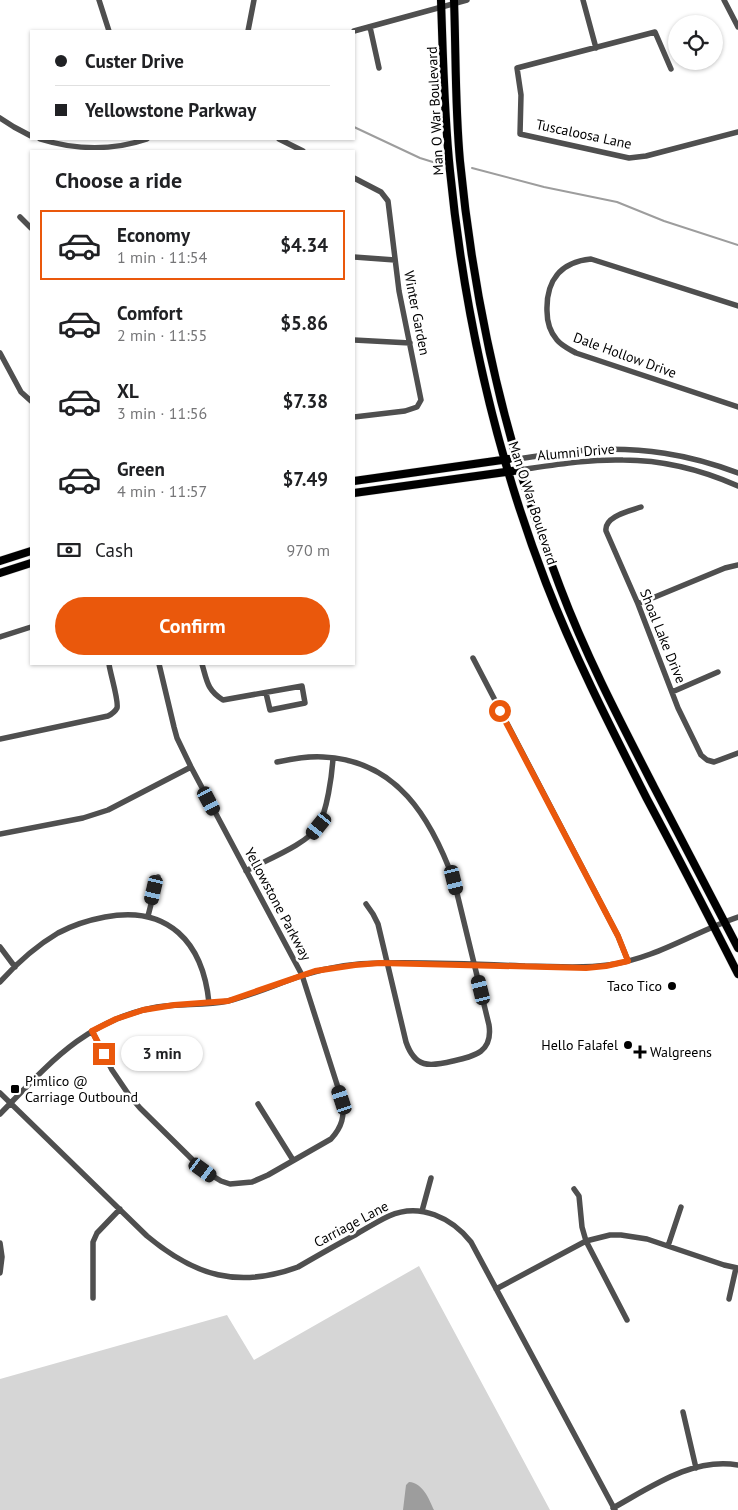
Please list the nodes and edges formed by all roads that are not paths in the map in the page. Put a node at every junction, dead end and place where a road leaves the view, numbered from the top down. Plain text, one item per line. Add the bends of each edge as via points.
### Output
1 (99, 0) edge
2 (254, 0) edge
3 (467, 0) edge
4 (583, 0) edge
5 (724, 0) edge
6 (454, 2) edge
7 (441, 3) edge
8 (370, 27) junction
9 (738, 27) edge
10 (109, 30) edge
11 (248, 30) edge
12 (355, 32) edge
13 (596, 48) junction
14 (668, 60) edge
15 (379, 68) dead end
16 (0, 118) edge
17 (738, 132) edge
18 (30, 135) edge
19 (44, 140) edge
20 (143, 140) edge
21 (281, 140) edge
22 (88, 150) edge
23 (301, 150) edge
24 (355, 179) edge
25 (20, 217) dead end
26 (30, 227) edge
27 (355, 257) edge
28 (395, 260) junction
29 (738, 306) edge
30 (355, 340) edge
31 (410, 343) junction
32 (0, 353) edge
33 (30, 400) edge
34 (738, 407) edge
35 (355, 418) edge
36 (516, 458) junction
37 (505, 460) junction
38 (520, 470) junction
39 (508, 472) junction
40 (738, 473) edge
41 (355, 481) edge
42 (738, 486) edge
43 (355, 493) edge
44 (641, 507) dead end
45 (30, 551) edge
46 (0, 562) edge
47 (30, 563) edge
48 (738, 565) edge
49 (0, 573) edge
50 (638, 604) junction
51 (30, 627) edge
52 (0, 637) edge
53 (473, 658) dead end
54 (108, 665) edge
55 (159, 665) edge
56 (202, 665) edge
57 (718, 672) dead end
58 (672, 692) junction
59 (266, 693) junction
60 (0, 739) edge
61 (738, 753) edge
62 (333, 758) junction
63 (277, 762) dead end
64 (191, 767) junction
65 (0, 834) edge
66 (246, 871) junction
67 (158, 877) dead end
68 (366, 904) dead end
69 (148, 916) junction
70 (738, 917) edge
71 (724, 922) junction
72 (713, 926) junction
73 (0, 946) edge
74 (738, 948) edge
75 (628, 961) junction
76 (387, 963) junction
77 (475, 964) junction
78 (15, 967) junction
79 (738, 974) edge
80 (302, 975) junction
81 (0, 982) edge
82 (209, 1003) junction
83 (92, 1031) junction
84 (0, 1093) edge
85 (11, 1103) junction
86 (258, 1104) dead end
87 (0, 1114) edge
88 (292, 1160) junction
89 (431, 1178) dead end
90 (574, 1190) dead end
91 (681, 1207) dead end
92 (120, 1209) junction
93 (422, 1211) junction
94 (586, 1241) junction
95 (0, 1242) edge
96 (668, 1246) junction
97 (737, 1268) edge
98 (0, 1273) edge
99 (496, 1289) junction
100 (93, 1298) dead end
101 (729, 1299) dead end
102 (627, 1320) dead end
103 (683, 1412) dead end
104 (738, 1465) edge
105 (696, 1468) junction
106 (614, 1509) edge

1 - 10 street
2 - 11 street
3 - 6 street
4 - 13 street
5 - 9 street
6 - 7 street
6 - 36 main road, Man O War Boulevard via 456,107 470,244 492,362
7 - 8 street
7 - 37 main road, Man O War Boulevard via 448,144 458,240 481,368
8 - 12 street
8 - 15 street
13 - 14 street, Tuscaloosa Lane via 655,32
13 - 17 street, Tuscaloosa Lane via 517,68 521,95 520,134 629,158
16 - 18 street
19 - 22 street
20 - 22 street
21 - 23 street
24 - 28 street, Winter Garden via 387,198
25 - 26 street
27 - 28 street
28 - 31 street, Winter Garden
29 - 34 street, Dale Hollow Drive via 591,259 575,262 560,271 550,285 547,305 549,325 556,340 576,353
30 - 31 street
31 - 35 street, Winter Garden via 421,396 419,405 413,409
32 - 33 street via 17,385
36 - 37 main road, Alumni Drive
36 - 38 main road, Man O War Boulevard
36 - 40 street, Alumni Drive via 588,450 644,450 691,458
37 - 39 main road, Man O War Boulevard
37 - 41 main road, Alumni Drive
38 - 39 main road, Alumni Drive
38 - 42 street, Alumni Drive via 603,460 642,461 683,467
38 - 71 main road, Man O War Boulevard via 556,578 594,668
39 - 43 main road, Alumni Drive
39 - 72 main road, Man O War Boulevard via 546,583 585,675
44 - 50 street, Shoal Lake Drive via 612,519 606,527
45 - 46 main road
47 - 49 main road
48 - 50 street
50 - 58 street, Shoal Lake Drive
51 - 52 street
53 - 75 street
54 - 60 street via 117,703 112,714
55 - 64 street, Yellowstone Parkway via 174,728
56 - 59 street via 209,688 223,700
57 - 58 street
58 - 61 street, Shoal Lake Drive via 704,758 717,762
59 - 59 street via 302,686 306,703 270,710
62 - 63 street via 311,757
62 - 66 street via 319,826 303,841
62 - 77 street via 376,770 401,788 415,804 451,873
64 - 65 street via 94,815
64 - 66 street, Yellowstone Parkway
66 - 80 street, Yellowstone Parkway
67 - 69 street
68 - 76 street via 378,924
69 - 78 street via 115,915 79,924 39,945
69 - 82 street via 172,926 187,942 200,964
70 - 71 street
71 - 72 street
71 - 74 main road, Man O War Boulevard
72 - 75 street
72 - 79 main road, Man O War Boulevard
73 - 78 street
75 - 77 street via 586,968
76 - 77 street
76 - 77 street via 409,1051 429,1066 478,1054 490,1038
76 - 80 street
78 - 81 street
80 - 82 street via 246,996
80 - 88 street, Yellowstone Parkway via 344,1110 341,1124 331,1139
82 - 83 street via 143,1010
83 - 85 street via 58,1055
83 - 88 street, Yellowstone Parkway via 129,1095 213,1177 230,1184 252,1182
84 - 85 street, Carriage Lane
85 - 87 street
85 - 92 street, Carriage Lane
86 - 88 street
89 - 93 street
90 - 94 street via 579,1196
91 - 96 street
92 - 93 street, Carriage Lane via 159,1245 187,1264 217,1274 248,1277 265,1276 298,1266 389,1216
92 - 100 street via 92,1242
93 - 99 street, Carriage Lane via 447,1220 463,1232
94 - 96 street via 621,1234
94 - 99 street
94 - 102 street
95 - 98 street
96 - 97 street
97 - 101 street
99 - 106 street, Carriage Lane
103 - 105 street
104 - 105 street
105 - 106 street via 672,1476

